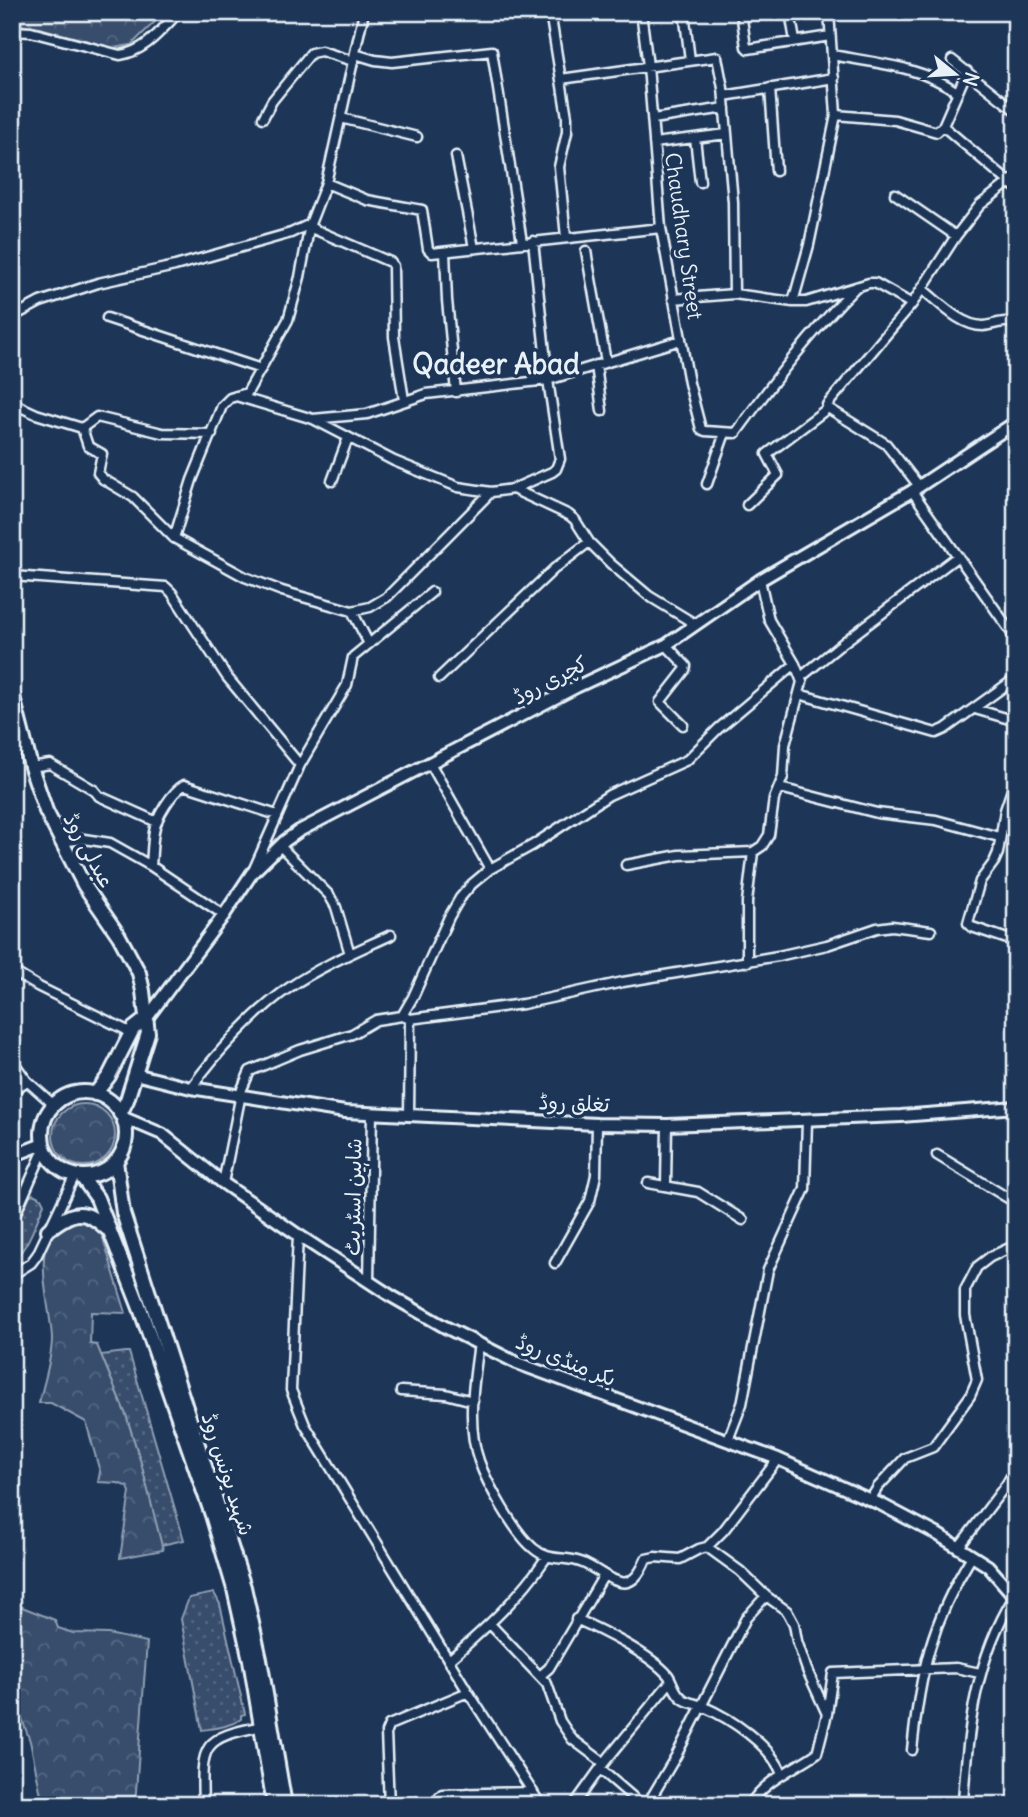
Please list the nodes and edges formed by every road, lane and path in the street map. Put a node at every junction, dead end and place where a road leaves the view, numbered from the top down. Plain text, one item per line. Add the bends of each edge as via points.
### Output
1 (179, 12) edge
2 (364, 12) edge
3 (550, 12) edge
4 (641, 12) edge
5 (684, 12) edge
6 (741, 12) edge
7 (790, 12) edge
8 (829, 12) edge
9 (12, 31) edge
10 (831, 36) junction
11 (795, 41) junction
12 (832, 55) junction
13 (354, 58) junction
14 (690, 60) junction
15 (952, 60) dead end
16 (648, 66) junction
17 (967, 71) junction
18 (834, 78) junction
19 (561, 79) junction
20 (770, 88) junction
21 (957, 92) junction
22 (724, 96) junction
23 (724, 108) junction
24 (1016, 111) edge
25 (836, 114) junction
26 (263, 118) dead end
27 (341, 118) junction
28 (653, 119) junction
29 (943, 126) junction
30 (727, 134) junction
31 (417, 137) dead end
32 (695, 138) junction
33 (654, 143) junction
34 (456, 156) dead end
35 (776, 171) dead end
36 (701, 182) dead end
37 (326, 183) junction
38 (1014, 183) edge
39 (895, 194) dead end
40 (310, 225) junction
41 (661, 228) junction
42 (956, 236) junction
43 (566, 237) junction
44 (533, 241) junction
45 (522, 242) junction
46 (474, 248) junction
47 (586, 251) dead end
48 (445, 252) junction
49 (856, 287) junction
50 (922, 289) junction
51 (734, 294) junction
52 (673, 299) junction
53 (793, 302) junction
54 (912, 304) junction
55 (12, 317) edge
56 (107, 318) dead end
57 (1016, 324) edge
58 (681, 340) junction
59 (606, 362) junction
60 (596, 365) junction
61 (261, 369) junction
62 (548, 380) junction
63 (456, 392) junction
64 (236, 396) junction
65 (404, 400) junction
66 (12, 403) edge
67 (828, 408) junction
68 (602, 411) dead end
69 (313, 419) junction
70 (1016, 422) edge
71 (82, 428) junction
72 (725, 433) junction
73 (212, 434) junction
74 (348, 438) junction
75 (332, 481) dead end
76 (707, 484) dead end
77 (916, 488) junction
78 (513, 489) junction
79 (491, 492) junction
80 (747, 505) dead end
81 (174, 538) junction
82 (589, 542) junction
83 (958, 556) junction
84 (12, 576) edge
85 (760, 580) junction
86 (432, 592) dead end
87 (352, 611) junction
88 (695, 624) junction
89 (1016, 639) edge
90 (369, 644) junction
91 (666, 645) junction
92 (795, 664) junction
93 (801, 677) junction
94 (439, 678) dead end
95 (1016, 678) edge
96 (12, 692) edge
97 (799, 694) junction
98 (975, 709) junction
99 (15, 721) edge
100 (1016, 721) edge
101 (683, 725) dead end
102 (430, 763) junction
103 (300, 765) junction
104 (31, 768) junction
105 (1016, 778) edge
106 (780, 788) junction
107 (277, 815) junction
108 (157, 822) junction
109 (999, 837) junction
110 (60, 842) junction
111 (280, 846) junction
112 (753, 852) junction
113 (626, 865) dead end
114 (151, 866) junction
115 (490, 869) junction
116 (252, 873) junction
117 (224, 915) junction
118 (931, 931) dead end
119 (391, 935) dead end
120 (1016, 942) edge
121 (350, 954) junction
122 (747, 962) junction
123 (12, 971) edge
124 (406, 1017) junction
125 (147, 1018) junction
126 (130, 1032) junction
127 (12, 1060) edge
128 (135, 1074) junction
129 (27, 1081) junction
130 (191, 1088) junction
131 (12, 1091) edge
132 (95, 1094) junction
133 (241, 1095) junction
134 (54, 1105) junction
135 (1016, 1107) edge
136 (372, 1113) junction
137 (409, 1115) junction
138 (121, 1116) junction
139 (807, 1119) junction
140 (597, 1124) junction
141 (667, 1125) junction
142 (44, 1147) junction
143 (937, 1155) dead end
144 (12, 1156) edge
145 (116, 1161) junction
146 (78, 1176) junction
147 (223, 1182) junction
148 (648, 1183) dead end
149 (666, 1185) junction
150 (1016, 1203) edge
151 (743, 1220) dead end
152 (12, 1222) edge
153 (48, 1230) junction
154 (110, 1232) junction
155 (298, 1235) junction
156 (1016, 1245) edge
157 (555, 1264) dead end
158 (12, 1275) edge
159 (369, 1281) junction
160 (479, 1343) junction
161 (401, 1391) dead end
162 (473, 1401) junction
163 (728, 1440) junction
164 (778, 1459) junction
165 (1016, 1468) edge
166 (870, 1500) junction
167 (707, 1547) junction
168 (959, 1547) junction
169 (972, 1556) junction
170 (547, 1558) junction
171 (604, 1575) junction
172 (766, 1596) junction
173 (1015, 1597) edge
174 (576, 1619) junction
175 (490, 1624) junction
176 (449, 1660) junction
177 (923, 1668) junction
178 (980, 1674) junction
179 (541, 1675) junction
180 (671, 1681) junction
181 (468, 1692) junction
182 (702, 1706) junction
183 (827, 1714) junction
184 (263, 1726) junction
185 (912, 1750) dead end
186 (602, 1766) junction
187 (782, 1774) junction
188 (533, 1792) junction
189 (468, 1793) junction
190 (963, 1801) dead end
191 (203, 1805) edge
192 (274, 1805) edge
193 (285, 1805) edge
194 (389, 1805) edge
195 (439, 1805) edge
196 (467, 1805) edge
197 (541, 1805) edge
198 (574, 1805) edge
199 (644, 1805) edge
200 (750, 1805) edge

1 - 9 street via 145,46 120,55
2 - 13 street
3 - 19 street
4 - 16 street, Chaudhary Street
5 - 14 street
6 - 11 street via 746,48
7 - 11 street
8 - 10 street
10 - 11 street
10 - 12 street
12 - 18 street
12 - 21 street via 907,69 940,80
13 - 26 street via 311,53
13 - 27 street
13 - 45 street via 392,62 492,51
14 - 16 street
14 - 22 street via 717,57
15 - 17 street
16 - 19 street
16 - 28 street, Chaudhary Street
17 - 21 street
17 - 24 street
18 - 20 street
18 - 25 street
19 - 43 street via 568,124 559,167
20 - 22 street
20 - 35 street
21 - 29 street
22 - 23 street
23 - 28 street
23 - 30 street
25 - 29 street via 895,120 935,132
25 - 53 street
27 - 31 street
27 - 37 street
28 - 33 street, Chaudhary Street
29 - 38 street
30 - 32 street
30 - 51 street
32 - 33 street
32 - 36 street
33 - 41 street, Chaudhary Street
34 - 46 street
37 - 40 street
37 - 48 street via 367,200 422,210 428,250
38 - 42 street via 980,205
39 - 42 street
40 - 55 street via 175,266 98,283 40,302
40 - 61 street via 288,320
40 - 65 street via 392,264 394,337
41 - 43 street
41 - 52 street, Chaudhary Street
42 - 50 street
43 - 44 street
44 - 45 street
44 - 62 street
45 - 46 street
46 - 48 street
47 - 59 street
48 - 63 street
49 - 53 street
49 - 54 street via 875,283
49 - 72 street, Chaudhary Street via 822,322 735,434
50 - 54 street
50 - 57 street via 968,323
51 - 52 street
51 - 53 street
52 - 58 street, Chaudhary Street
54 - 67 street via 829,400
56 - 61 street
58 - 59 street
58 - 72 street, Chaudhary Street via 701,429
59 - 60 street
60 - 62 street
60 - 68 street
61 - 64 street via 247,393
62 - 63 street
62 - 78 street via 559,465
63 - 65 street
64 - 69 street
64 - 73 street via 222,406
65 - 69 street via 367,414
66 - 71 street
67 - 77 street via 886,444
67 - 80 street via 767,454 778,475
69 - 74 street
70 - 77 main road, کچری روڈ
71 - 73 street via 97,417 162,433
71 - 81 street via 88,446 102,454 101,477 132,496
72 - 76 street
73 - 81 street
74 - 75 street
74 - 79 street via 458,487
77 - 83 street
77 - 85 main road, کچری روڈ
78 - 79 street
78 - 82 street via 569,515
79 - 87 street via 387,597
81 - 87 street via 244,577
82 - 88 street via 649,596
82 - 94 street via 554,569
83 - 89 street
83 - 93 street
84 - 103 street via 166,587 227,677
85 - 88 main road, کچری روڈ
85 - 92 street via 769,620
86 - 90 street
87 - 90 street
88 - 91 main road, کچری روڈ
90 - 103 street via 351,661 347,685
91 - 101 street via 686,666 660,702
91 - 102 main road, کچری روڈ
92 - 93 street
92 - 115 street via 687,760 609,795
93 - 97 street
95 - 98 street
96 - 99 main road, عبدلی روڈ
97 - 98 street via 936,733
97 - 106 street via 785,745
98 - 100 street
99 - 104 main road, عبدلی روڈ
102 - 111 main road, کچری روڈ via 334,811
102 - 115 street
103 - 107 street
104 - 108 street via 50,764 99,796
104 - 110 main road, عبدلی روڈ
105 - 109 street
106 - 109 street
106 - 112 street via 769,835
107 - 108 street via 184,785 175,791
107 - 116 street
108 - 114 street
109 - 120 street via 998,853 980,881 968,923
110 - 114 street via 110,843
110 - 125 main road, عبدلی روڈ via 139,973
111 - 116 main road, کچری روڈ
111 - 121 street via 336,907
112 - 113 street via 679,855
112 - 122 street
114 - 117 street
115 - 124 street via 460,898
116 - 117 main road, کچری روڈ
117 - 125 main road, کچری روڈ
118 - 122 street via 877,928
119 - 121 street
121 - 130 street via 270,1003 221,1050
122 - 124 street via 523,1004
123 - 126 street
124 - 133 street via 376,1020 352,1034 250,1071
124 - 137 street
125 - 126 main road
125 - 128 main road, عبدلی روڈ via 148,1033
126 - 132 main road
127 - 129 street
128 - 130 main road, تغلق روڈ
128 - 138 main road, عبدلی روڈ
129 - 131 street
129 - 134 street
130 - 133 main road, تغلق روڈ
132 - 134 main road via 73,1094
132 - 138 main road via 110,1102
133 - 136 main road, تغلق روڈ
133 - 147 street
134 - 142 main road via 42,1127
135 - 139 main road, تغلق روڈ
136 - 137 main road, تغلق روڈ
136 - 159 street, شاہین اسٹریٹ
137 - 140 main road, تغلق روڈ
138 - 145 main road via 125,1140
138 - 147 main road, بکر منڈی روڈ via 162,1134
139 - 141 main road, تغلق روڈ
139 - 163 street via 805,1189 768,1270 742,1404
140 - 141 main road, تغلق روڈ
140 - 157 street via 596,1175 590,1201
141 - 149 street
142 - 144 main road
142 - 146 main road via 56,1166
142 - 152 street
143 - 150 street
145 - 146 main road via 96,1174
145 - 193 main road, شہید یونس روڈ via 123,1213 244,1587
146 - 153 street
146 - 154 main road, شہید یونس روڈ via 97,1198
147 - 155 main road, بکر منڈی روڈ
148 - 149 street
149 - 151 street via 698,1192
153 - 154 main road via 64,1218 85,1214
153 - 158 street via 31,1263
154 - 184 main road, شہید یونس روڈ via 212,1515 234,1589
155 - 159 main road, بکر منڈی روڈ
155 - 176 street via 294,1399 305,1425
156 - 166 street via 977,1267 965,1290 977,1380 970,1396 933,1447 905,1458
159 - 160 main road, بکر منڈی روڈ
160 - 162 street
160 - 163 main road, بکر منڈی روڈ via 517,1363
161 - 162 street
162 - 170 street via 475,1448 483,1472 517,1530
163 - 164 main road, بکر منڈی روڈ
164 - 166 main road, بکر منڈی روڈ
164 - 167 street
165 - 168 street
166 - 168 main road, بکر منڈی روڈ
167 - 171 street via 680,1559 646,1559 638,1575 624,1583
167 - 172 street
168 - 169 main road, بکر منڈی روڈ
169 - 173 main road, بکر منڈی روڈ via 988,1566
169 - 177 street via 938,1619
170 - 171 street via 581,1562
170 - 175 street
171 - 174 street
172 - 182 street via 746,1618
172 - 183 street via 788,1611
173 - 178 street
174 - 179 street
174 - 180 street via 657,1665
175 - 176 street
175 - 179 street
176 - 181 street
177 - 178 street
177 - 183 street via 833,1673
177 - 185 street
178 - 190 street via 966,1748
179 - 186 street via 563,1727
180 - 182 street via 683,1700
180 - 186 street
181 - 188 street
181 - 194 street via 390,1725 386,1732
182 - 187 street via 767,1748
182 - 199 street
183 - 187 street via 817,1753
184 - 191 street via 227,1733 212,1744 202,1760
184 - 192 main road, شہید یونس روڈ
186 - 198 street
186 - 199 street
187 - 200 street
188 - 189 street
188 - 197 street
189 - 195 street via 442,1794
189 - 196 street

